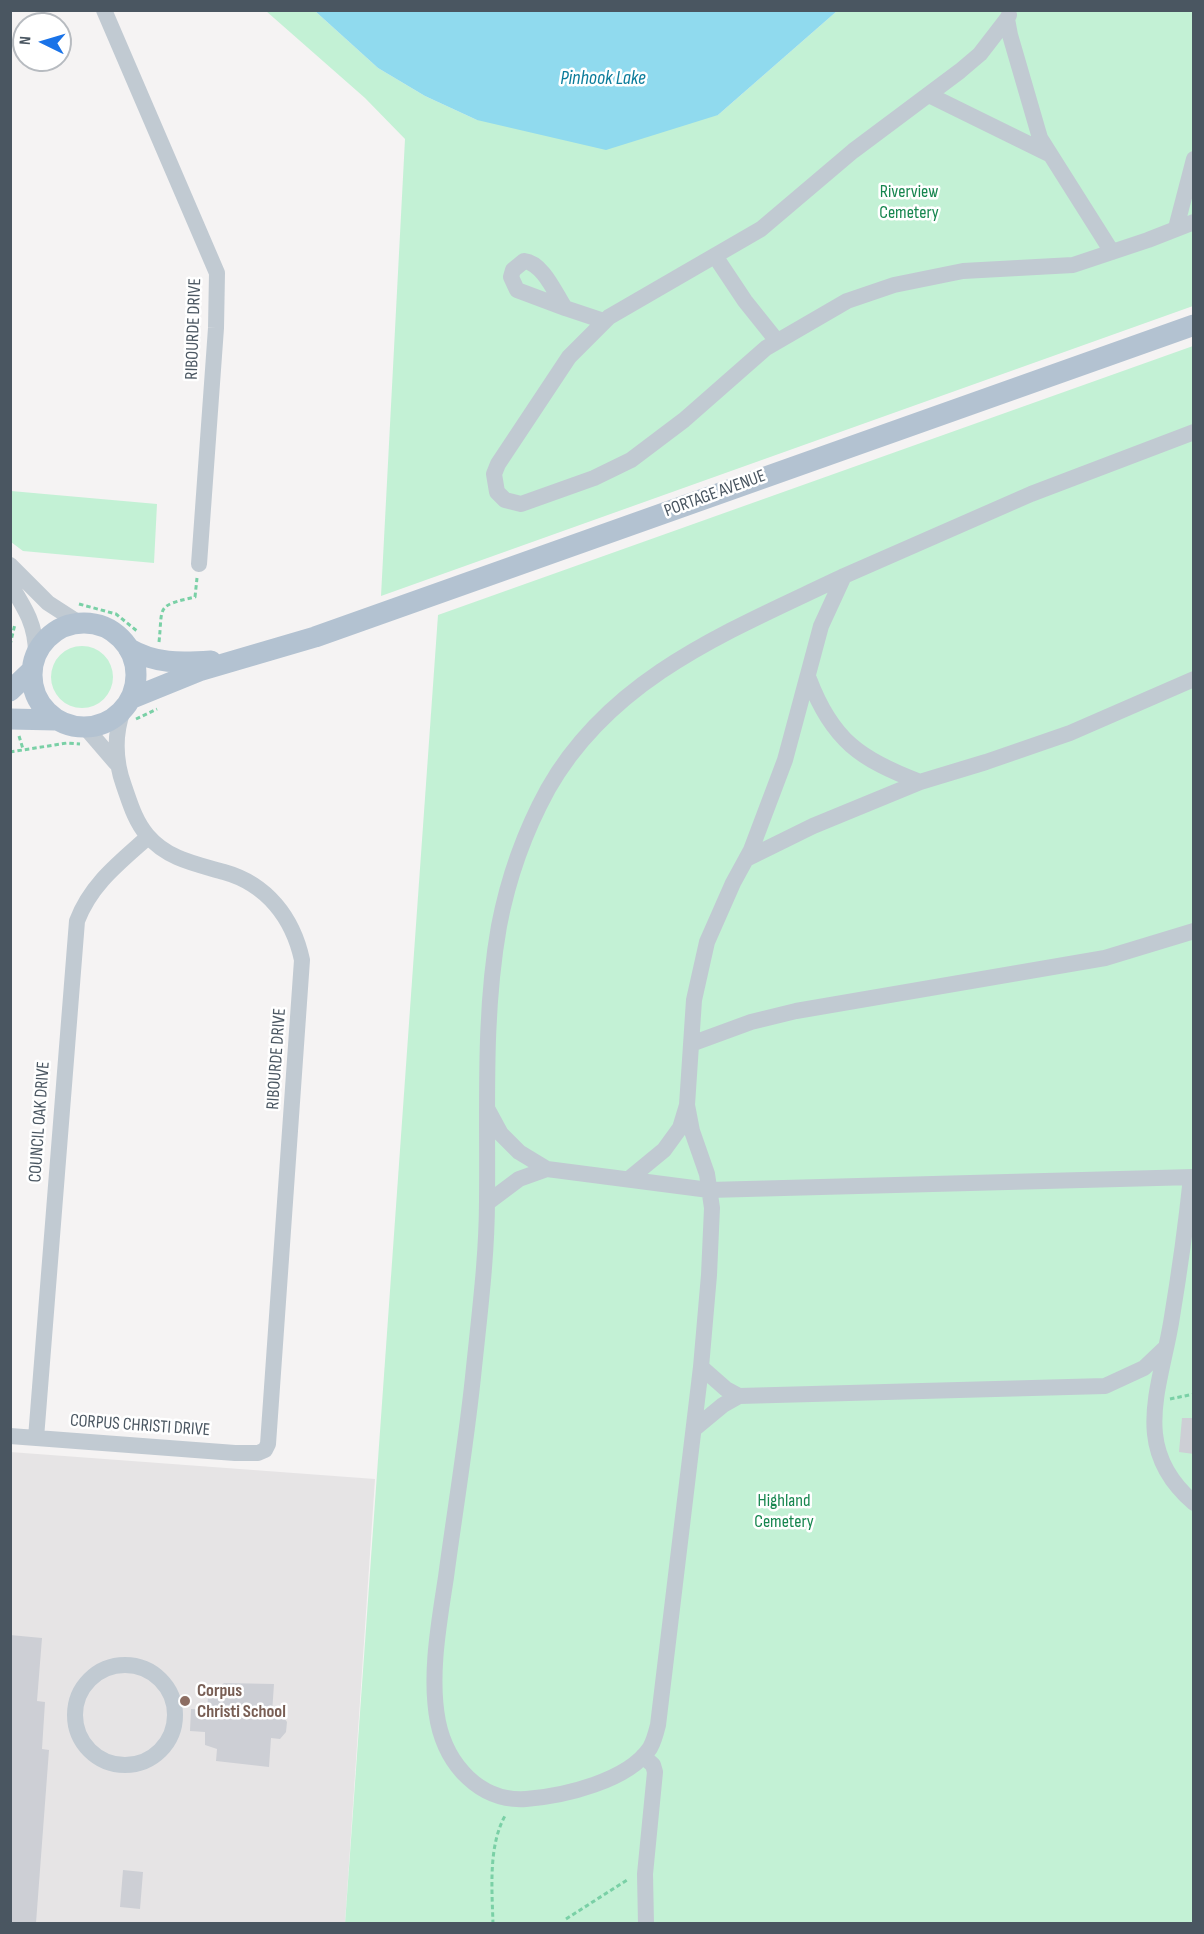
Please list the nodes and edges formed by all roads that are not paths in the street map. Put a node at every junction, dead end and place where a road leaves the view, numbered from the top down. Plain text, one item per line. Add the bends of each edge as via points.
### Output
1 (104, 10) edge
2 (1009, 15) edge
3 (929, 95) junction
4 (1049, 154) junction
5 (1194, 159) edge
6 (1194, 222) edge
7 (1176, 228) junction
8 (1112, 252) junction
9 (715, 256) junction
10 (565, 308) dead end
11 (604, 321) junction
12 (1194, 325) edge
13 (777, 341) junction
14 (1194, 432) edge
15 (199, 564) road end
16 (10, 565) edge
17 (844, 576) junction
18 (10, 584) edge
19 (79, 623) junction
20 (134, 641) junction
21 (235, 659) junction
22 (34, 662) junction
23 (808, 679) junction
24 (1194, 679) edge
25 (10, 692) edge
26 (126, 704) junction
27 (10, 719) edge
28 (56, 720) junction
29 (83, 736) junction
30 (116, 763) junction
31 (920, 782) junction
32 (148, 837) junction
33 (746, 859) junction
34 (1194, 931) edge
35 (691, 1044) junction
36 (687, 1105) junction
37 (488, 1109) junction
38 (547, 1169) junction
39 (1192, 1177) edge
40 (630, 1178) junction
41 (709, 1190) junction
42 (487, 1203) junction
43 (1190, 1223) edge
44 (1164, 1349) junction
45 (701, 1367) junction
46 (739, 1396) junction
47 (694, 1429) junction
48 (10, 1437) edge
49 (36, 1438) junction
50 (265, 1450) joint
51 (1194, 1503) edge
52 (108, 1667) joint
53 (643, 1756) junction
54 (646, 1923) edge

1 - 15 street, RIBOURDE DRIVE via 216,273 216,328
2 - 3 street via 980,54
2 - 4 street via 1040,138
3 - 4 street
3 - 9 street via 853,151 761,229
4 - 8 street
5 - 7 street
6 - 7 street
7 - 8 street
8 - 13 street via 1073,266 963,271 894,285 847,302
9 - 11 street
9 - 13 street
10 - 11 street
11 - 13 street via 555,376 498,464 494,484 505,500 521,504 631,460
12 - 21 main road, PORTAGE AVENUE via 315,638
14 - 17 street via 1031,494
16 - 19 street via 48,603
17 - 23 street via 821,626
17 - 37 street via 698,646 666,667 595,724 567,758 524,839 500,922 489,1010
18 - 22 street via 30,615 36,634
19 - 20 main road via 108,628
19 - 22 main road via 54,632
20 - 21 main road, PORTAGE AVENUE via 144,658 161,662
20 - 26 main road via 135,682
21 - 26 main road, PORTAGE AVENUE via 148,690
22 - 25 main road
22 - 28 main road via 37,698
23 - 31 street via 817,701 852,748 868,760
23 - 33 street via 785,760
24 - 31 street via 1051,740
26 - 29 main road
26 - 30 street, RIBOURDE DRIVE via 116,728
27 - 28 main road
28 - 29 main road via 75,727
29 - 30 street, RIBOURDE DRIVE
30 - 32 street, RIBOURDE DRIVE via 135,818
31 - 33 street via 813,826
32 - 49 street, COUNCIL OAK DRIVE via 101,878 77,921
32 - 50 street, RIBOURDE DRIVE via 178,859 225,872 260,889 291,925 302,960 283,1267
33 - 35 street via 707,942 694,1000
34 - 35 street via 1105,958 796,1011
35 - 36 street
36 - 40 street via 680,1128 664,1150
36 - 41 street
37 - 38 street via 501,1134 519,1152
37 - 42 street
38 - 40 street
38 - 42 street via 519,1179
39 - 41 street
39 - 43 street
40 - 41 street
41 - 45 street via 709,1275
42 - 53 street via 473,1377 440,1624 435,1702 439,1726 459,1770 486,1792 515,1799 546,1797 588,1786 632,1766
43 - 44 street
44 - 46 street via 1144,1368 1105,1386
44 - 51 street via 1154,1402 1158,1454 1169,1476
45 - 46 street
45 - 47 street
46 - 47 street
47 - 53 street via 658,1725 652,1745
48 - 49 street, CORPUS CHRISTI DRIVE
49 - 50 street, CORPUS CHRISTI DRIVE via 235,1453
52 - 52 street via 92,1676 81,1690 75,1708 76,1727 83,1744 97,1757 113,1764 132,1765 149,1759 164,1747 175,1712 160,1679 127,1664
53 - 54 street via 655,1772 645,1874

